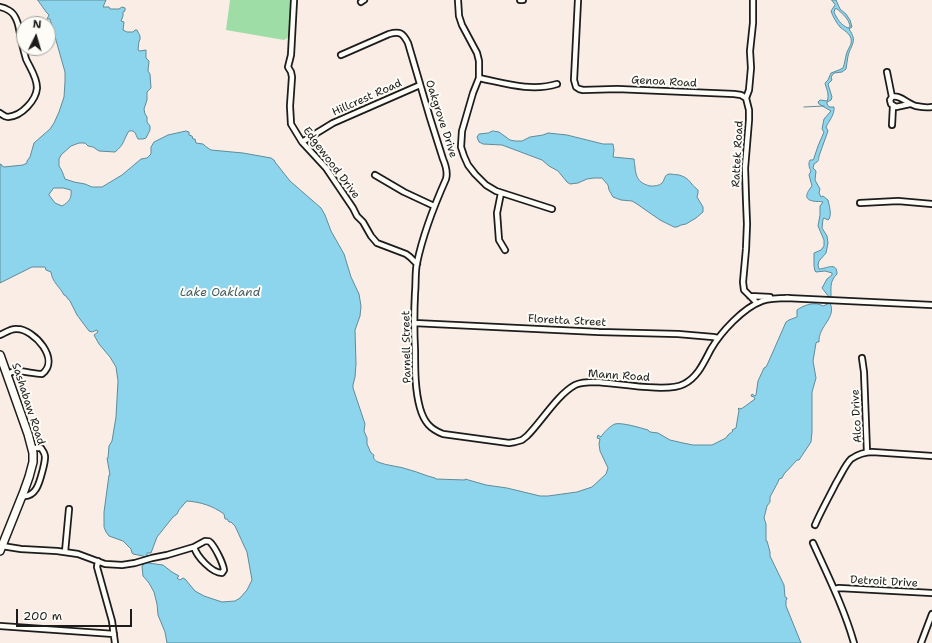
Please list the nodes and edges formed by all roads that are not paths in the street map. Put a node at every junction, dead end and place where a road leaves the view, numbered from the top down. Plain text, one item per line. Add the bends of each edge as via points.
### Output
1 (294, 0) edge
2 (458, 0) edge
3 (520, 0) edge
4 (523, 0) edge
5 (578, 0) edge
6 (753, 0) edge
7 (0, 7) edge
8 (341, 55) dead end
9 (887, 72) dead end
10 (479, 78) junction
11 (557, 84) dead end
12 (420, 85) junction
13 (892, 97) junction
14 (746, 98) junction
15 (910, 104) junction
16 (893, 106) junction
17 (932, 107) edge
18 (0, 113) edge
19 (892, 125) dead end
20 (302, 142) junction
21 (375, 175) dead end
22 (501, 193) junction
23 (860, 203) dead end
24 (932, 204) edge
25 (434, 206) junction
26 (552, 209) dead end
27 (505, 250) dead end
28 (417, 264) junction
29 (416, 281) joint
30 (750, 296) junction
31 (789, 298) junction
32 (757, 303) junction
33 (932, 305) edge
34 (414, 323) junction
35 (0, 335) edge
36 (718, 338) junction
37 (0, 355) edge
38 (862, 358) dead end
39 (7, 374) junction
40 (435, 431) joint
41 (32, 448) junction
42 (868, 452) junction
43 (932, 456) edge
44 (22, 496) junction
45 (69, 509) dead end
46 (815, 525) dead end
47 (813, 543) dead end
48 (194, 547) junction
49 (1, 549) edge
50 (66, 552) junction
51 (98, 561) junction
52 (835, 589) junction
53 (932, 593) edge
54 (932, 614) edge
55 (0, 626) edge
56 (114, 634) junction
57 (115, 643) edge
58 (854, 643) edge
59 (921, 643) edge

1 - 20 street, Edgewood Drive via 288,68 292,77 291,124
2 - 10 street via 462,25 477,53
3 - 4 street
5 - 14 street, Genoa Road via 574,80 579,89 734,94
6 - 14 street, Rattek Road via 749,90
7 - 18 street via 13,13 15,17 26,59 37,86 32,100 21,112 8,117
8 - 12 street, Oakgrove Drive via 389,34 402,33 408,43
9 - 13 street
10 - 11 street via 528,87
10 - 22 street via 466,117 461,147 468,165 475,174 486,185
12 - 20 street, Hillcrest Road via 333,123
12 - 25 street, Oakgrove Drive via 447,170 446,180
13 - 15 street via 899,97
13 - 16 street via 890,100
14 - 30 street, Rattek Road via 749,120 745,168 747,224 743,282 744,290
15 - 16 street
15 - 17 street
16 - 19 street
20 - 28 street, Edgewood Drive via 326,168 377,243 406,254
21 - 25 street
22 - 26 street
22 - 27 street via 497,213 499,240
23 - 24 street via 898,201
25 - 28 street, Oakgrove Drive
28 - 29 street, Oakgrove Drive
29 - 34 street, Parnell Street
30 - 31 street, Mann Road
30 - 32 street, Rattek Road
31 - 32 street, Mann Road via 767,299
31 - 33 street, Mann Road
32 - 36 street, Mann Road
34 - 36 street, Floretta Street via 678,334
34 - 40 street, Parnell Street via 415,379 420,408 429,426
35 - 39 street via 13,329 24,330 45,348 49,359 42,374 18,371
36 - 40 street, Mann Road via 696,375 682,385 660,388 601,382 579,383 562,396 522,440 502,442
37 - 39 street, Sashabaw Road
38 - 42 street, Alco Drive
39 - 41 street, Sashabaw Road
41 - 44 street, Sashabaw Road via 32,469
41 - 44 street via 41,448 45,460 34,493 27,497
42 - 43 street
42 - 46 street, Alco Drive via 851,459
44 - 49 street, Sashabaw Road
45 - 50 street
47 - 52 street
48 - 48 street via 210,568 222,573 223,566 208,541
48 - 51 street via 122,565
49 - 50 street
50 - 51 street
51 - 56 street via 97,567
52 - 53 street, Detroit Drive
52 - 58 street
54 - 59 street
55 - 56 street
56 - 57 street

